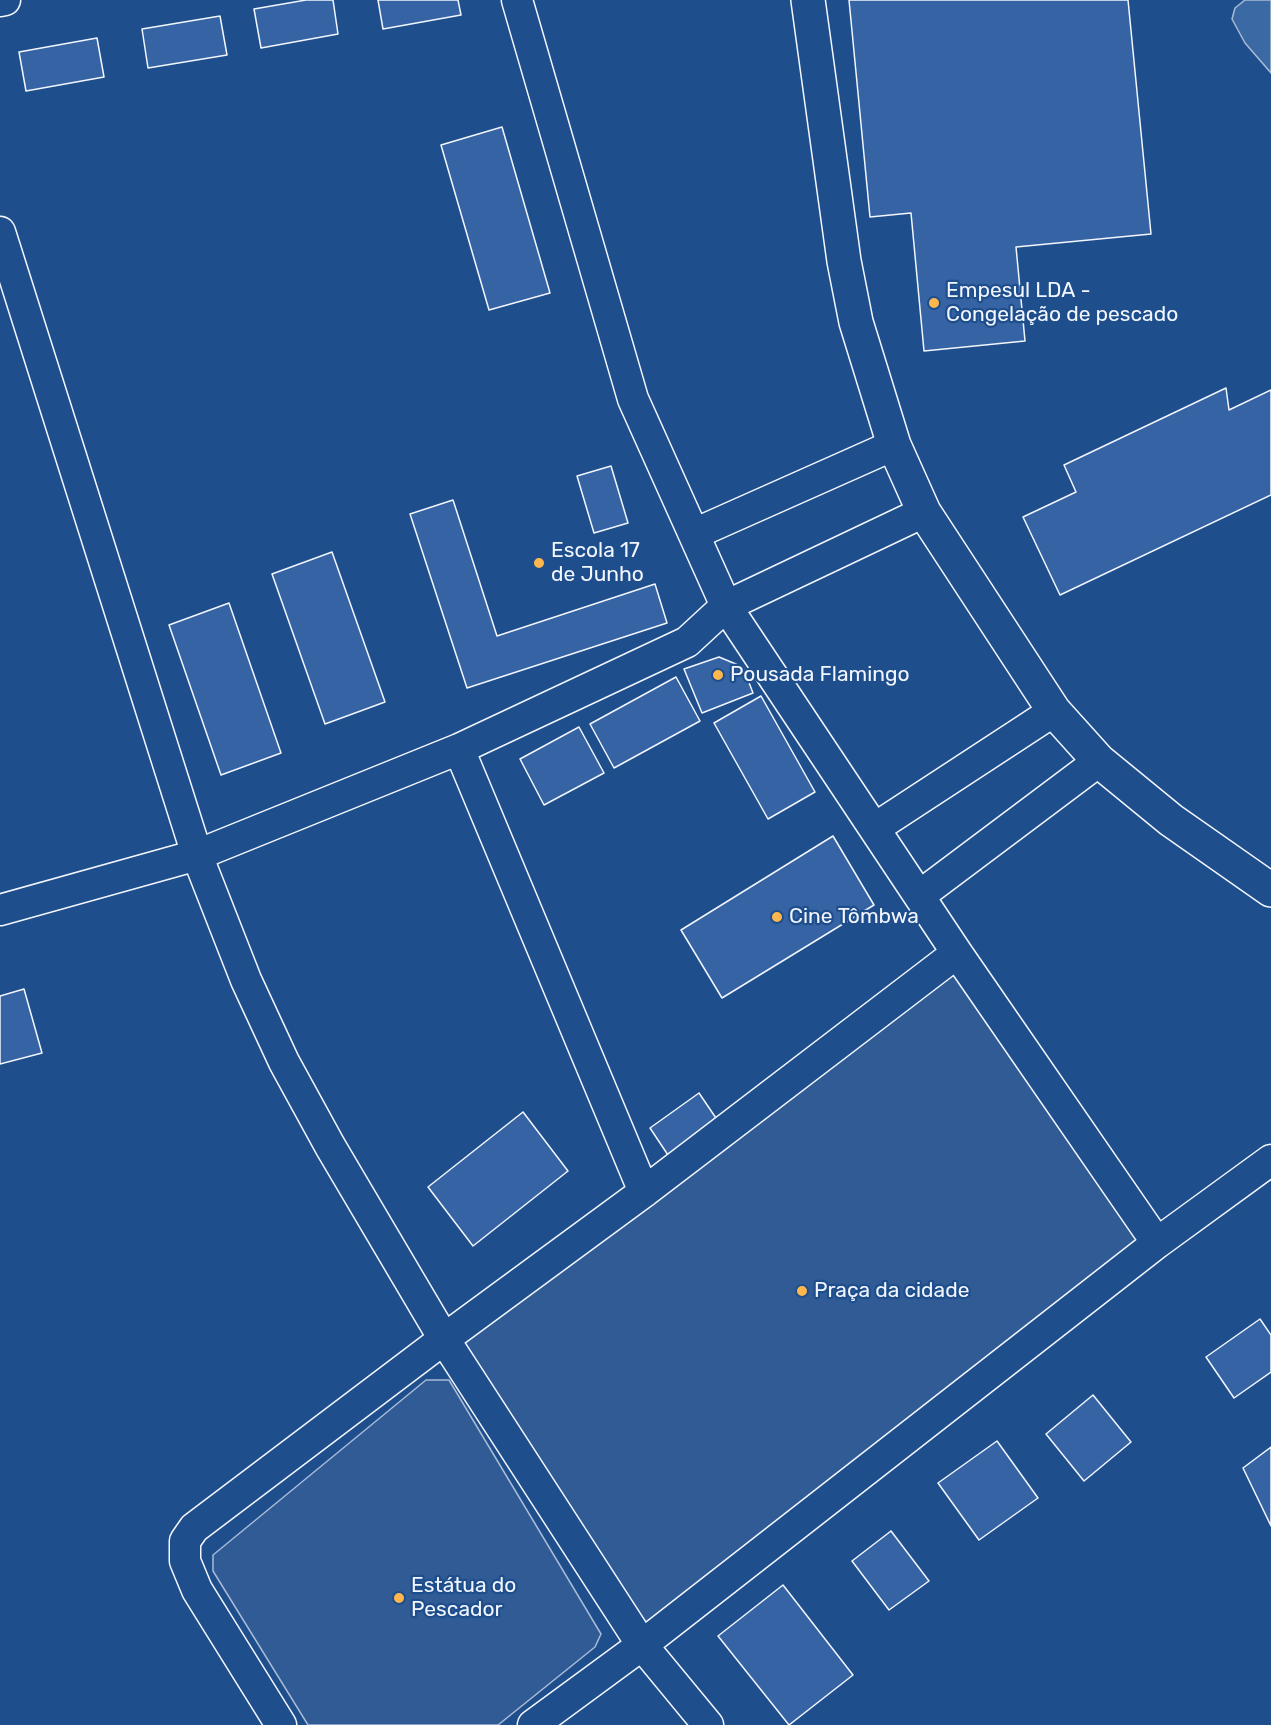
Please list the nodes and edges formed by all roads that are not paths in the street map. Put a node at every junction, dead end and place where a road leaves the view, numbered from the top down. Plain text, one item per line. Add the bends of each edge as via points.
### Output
1 (5, 0) edge
2 (517, 0) edge
3 (808, 0) edge
4 (0, 1) edge
5 (0, 232) edge
6 (894, 445) junction
7 (924, 512) junction
8 (694, 534) junction
9 (726, 606) junction
10 (1054, 711) junction
11 (459, 749) junction
12 (1099, 761) junction
13 (875, 828) junction
14 (197, 855) junction
15 (1271, 890) edge
16 (919, 896) junction
17 (0, 910) edge
18 (957, 953) junction
19 (1271, 1160) edge
20 (644, 1192) junction
21 (1157, 1243) junction
22 (444, 1339) junction
23 (642, 1645) junction
24 (281, 1725) edge
25 (533, 1725) edge
26 (708, 1725) edge

1 - 4 street
2 - 8 street via 633,399
3 - 6 street via 844,261 856,322
5 - 14 street
6 - 7 street
6 - 8 street
7 - 9 street
7 - 10 street
8 - 9 street
9 - 11 street via 687,642
9 - 13 street
10 - 12 street
10 - 13 street
11 - 14 street
11 - 20 street
12 - 15 street via 1171,820
12 - 16 street
13 - 16 street
14 - 17 street
14 - 22 street via 246,980 284,1062
16 - 18 street
18 - 20 street
18 - 21 street
19 - 21 street
20 - 22 street
21 - 23 street
22 - 23 street
22 - 24 street via 194,1528 185,1541 185,1561 197,1590
23 - 25 street
23 - 26 street

